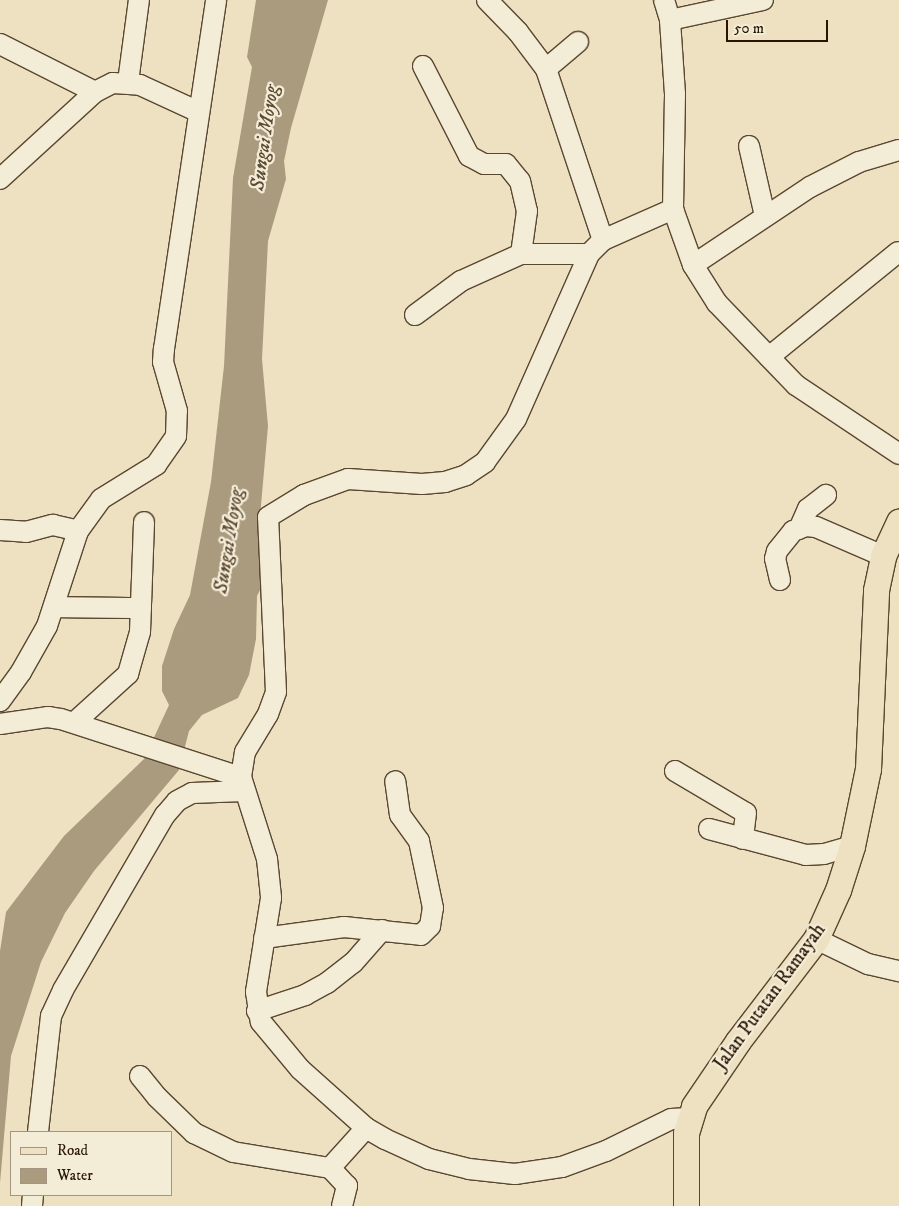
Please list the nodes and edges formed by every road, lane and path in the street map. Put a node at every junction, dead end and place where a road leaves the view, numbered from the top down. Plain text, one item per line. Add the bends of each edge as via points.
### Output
1 (139, 0) edge
2 (216, 0) edge
3 (487, 0) edge
4 (664, 0) edge
5 (763, 0) edge
6 (670, 20) junction
7 (578, 42) dead end
8 (0, 44) edge
9 (423, 66) dead end
10 (546, 69) junction
11 (128, 82) junction
12 (96, 92) junction
13 (199, 112) junction
14 (749, 146) dead end
15 (899, 150) edge
16 (0, 180) edge
17 (673, 209) junction
18 (765, 216) junction
19 (596, 247) junction
20 (898, 252) edge
21 (521, 254) junction
22 (693, 265) junction
23 (415, 315) dead end
24 (769, 357) junction
25 (899, 454) edge
26 (826, 495) dead end
27 (899, 521) edge
28 (144, 522) dead end
29 (799, 529) junction
30 (0, 530) edge
31 (78, 531) junction
32 (883, 556) junction
33 (780, 580) dead end
34 (56, 607) junction
35 (141, 608) junction
36 (0, 701) edge
37 (75, 722) junction
38 (0, 724) edge
39 (675, 771) dead end
40 (395, 780) dead end
41 (242, 784) junction
42 (710, 829) dead end
43 (743, 839) junction
44 (852, 846) junction
45 (382, 930) junction
46 (264, 938) junction
47 (816, 939) junction
48 (899, 971) edge
49 (257, 1011) junction
50 (140, 1076) dead end
51 (690, 1118) junction
52 (366, 1128) junction
53 (38, 1131) edge
54 (330, 1168) junction
55 (342, 1206) edge
56 (686, 1206) edge

1 - 11 street
2 - 13 street
3 - 10 street via 518,32
4 - 6 street
5 - 6 street
6 - 17 street via 675,94
7 - 10 street
8 - 12 street
9 - 21 street via 469,156 484,164 506,164 520,181 527,211
10 - 19 street
11 - 12 street via 113,83
11 - 13 street
12 - 16 street
13 - 31 street via 163,362 177,411 176,436 156,465 101,498
14 - 18 street
15 - 18 street via 859,162 810,186
17 - 19 street
17 - 22 street
18 - 22 street
19 - 21 street
19 - 41 street via 516,419 485,462 466,475 437,483 348,479 304,495 268,517 276,692 268,714 245,752
20 - 24 street
21 - 23 street via 462,281
22 - 24 street via 717,303
24 - 25 street via 796,385
26 - 29 street via 808,509
27 - 32 main road, Jalan Putatan Ramayah
28 - 35 street
29 - 32 street via 816,527
29 - 33 street via 782,542 777,551 775,559
30 - 31 street via 26,532 53,525
31 - 34 street
32 - 44 main road, Jalan Putatan Ramayah via 875,608 868,769
34 - 35 street
34 - 36 street via 36,649
35 - 37 street via 140,632 128,674
37 - 38 street via 48,717
37 - 41 street via 216,769
39 - 43 street via 746,813
40 - 45 street via 400,815 419,841 433,918 421,935
41 - 46 street via 267,859 271,898
41 - 53 street via 192,793 177,801 165,815 51,1016
42 - 43 street
43 - 44 street via 806,855
44 - 47 main road, Jalan Putatan Ramayah via 838,890
45 - 46 street via 344,927
45 - 49 street via 365,951 327,983 305,995
46 - 49 street via 256,992
47 - 48 street via 868,964
47 - 51 main road, Jalan Putatan Ramayah via 702,1092
49 - 52 street via 269,1035 300,1069
50 - 54 street via 157,1098 194,1133 233,1152
51 - 52 street via 671,1119 606,1151 562,1167 514,1174 429,1159
51 - 56 main road, Jalan Putatan Ramayah via 684,1161
52 - 54 street
54 - 55 street via 347,1186

